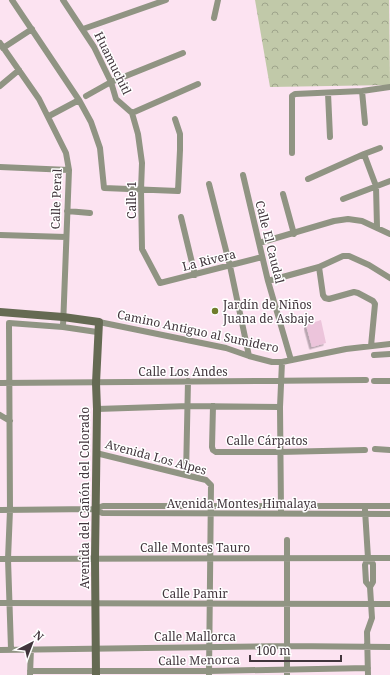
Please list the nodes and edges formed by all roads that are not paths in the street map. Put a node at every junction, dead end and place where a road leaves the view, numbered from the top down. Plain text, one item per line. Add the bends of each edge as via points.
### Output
1 (12, 0) edge
2 (64, 0) edge
3 (166, 0) edge
4 (218, 0) edge
5 (214, 18) dead end
6 (32, 29) junction
7 (83, 29) junction
8 (2, 45) edge
9 (183, 53) dead end
10 (19, 70) junction
11 (111, 82) junction
12 (198, 84) dead end
13 (0, 86) edge
14 (390, 87) edge
15 (362, 91) junction
16 (328, 93) junction
17 (86, 96) dead end
18 (79, 100) junction
19 (132, 113) junction
20 (49, 116) junction
21 (175, 119) dead end
22 (365, 123) dead end
23 (330, 137) dead end
24 (380, 148) dead end
25 (292, 153) dead end
26 (364, 154) junction
27 (0, 167) edge
28 (69, 170) junction
29 (243, 175) dead end
30 (308, 179) dead end
31 (390, 181) edge
32 (209, 184) dead end
33 (376, 186) junction
34 (141, 190) junction
35 (283, 194) dead end
36 (343, 199) dead end
37 (67, 211) junction
38 (90, 213) dead end
39 (181, 217) dead end
40 (377, 227) junction
41 (294, 234) junction
42 (390, 234) edge
43 (0, 235) edge
44 (66, 237) junction
45 (259, 243) junction
46 (262, 257) junction
47 (230, 266) junction
48 (319, 267) junction
49 (195, 275) junction
50 (390, 278) edge
51 (268, 281) junction
52 (160, 283) joint
53 (0, 312) edge
54 (63, 317) junction
55 (99, 322) junction
56 (63, 327) junction
57 (98, 332) junction
58 (390, 344) edge
59 (371, 346) junction
60 (390, 354) edge
61 (374, 355) dead end
62 (249, 356) junction
63 (291, 360) junction
64 (282, 362) junction
65 (366, 380) dead end
66 (188, 381) junction
67 (374, 381) dead end
68 (390, 381) edge
69 (281, 382) junction
70 (0, 383) edge
71 (10, 383) junction
72 (96, 383) junction
73 (189, 406) junction
74 (213, 406) junction
75 (280, 407) junction
76 (97, 409) junction
77 (0, 415) edge
78 (10, 421) junction
79 (365, 450) dead end
80 (375, 450) dead end
81 (390, 450) edge
82 (280, 452) junction
83 (96, 453) junction
84 (186, 475) junction
85 (281, 506) junction
86 (375, 506) junction
87 (390, 506) edge
88 (210, 507) junction
89 (365, 507) junction
90 (96, 509) junction
91 (0, 510) edge
92 (10, 510) junction
93 (210, 514) junction
94 (282, 514) junction
95 (365, 514) junction
96 (375, 514) junction
97 (390, 514) edge
98 (287, 540) dead end
99 (209, 558) junction
100 (288, 558) junction
101 (368, 558) junction
102 (390, 558) edge
103 (0, 559) edge
104 (8, 559) junction
105 (95, 559) junction
106 (0, 603) edge
107 (286, 603) junction
108 (371, 603) junction
109 (10, 604) junction
110 (95, 604) junction
111 (209, 604) junction
112 (390, 604) edge
113 (286, 646) junction
114 (368, 646) junction
115 (96, 647) junction
116 (208, 647) junction
117 (390, 647) edge
118 (31, 648) junction
119 (11, 649) junction
120 (0, 650) edge
121 (287, 672) edge
122 (338, 672) edge
123 (368, 672) edge
124 (30, 673) edge
125 (96, 673) edge
126 (209, 673) edge

1 - 6 street
2 - 7 street, Huamuchitl
3 - 7 street
4 - 5 street
6 - 8 street
6 - 18 street
7 - 11 street, Huamuchitl
8 - 10 street, Calle Peral
9 - 11 street
10 - 13 street
10 - 20 street, Calle Peral
11 - 17 street
11 - 19 street, Huamuchitl via 116,98
12 - 19 street
14 - 15 street
15 - 16 street
15 - 22 street
16 - 23 street
16 - 25 street via 292,96
18 - 20 street
18 - 34 street via 97,136 104,188
19 - 34 street, Calle 1 via 141,149
20 - 28 street, Calle Peral via 66,152
21 - 34 street via 180,134 178,191
24 - 26 street
26 - 30 street
26 - 33 street
27 - 28 street
28 - 37 street, Calle Peral
29 - 45 street, Calle El Caudal
31 - 33 street
32 - 47 street
33 - 36 street
33 - 40 street
34 - 52 street, Calle 1 via 142,250
35 - 41 street
37 - 38 street
37 - 44 street, Calle Peral
39 - 49 street
40 - 41 street via 362,221 334,221
40 - 42 street
41 - 45 street
43 - 44 street
44 - 54 street, Calle Peral
45 - 46 street, Calle El Caudal
46 - 47 street, La Rivera
46 - 51 street, Calle El Caudal
47 - 49 street, La Rivera
47 - 62 street
48 - 50 street via 343,256 349,256
48 - 51 street
48 - 59 street via 325,298 354,292 373,301
49 - 52 street, La Rivera
51 - 63 street, Calle El Caudal
53 - 54 main road, Camino Antiguo al Sumidero
54 - 55 main road, Camino Antiguo al Sumidero
54 - 56 street, Calle Peral
55 - 57 main road, Avenida del Cañón del Colorado
55 - 62 street, Camino Antiguo al Sumidero via 226,348
56 - 57 street
56 - 71 street via 10,323
57 - 72 main road, Avenida del Cañón del Colorado
58 - 59 street, Camino Antiguo al Sumidero
59 - 63 street, Camino Antiguo al Sumidero
60 - 61 street
62 - 64 street, Camino Antiguo al Sumidero
63 - 64 street, Camino Antiguo al Sumidero
64 - 69 street
65 - 69 street, Calle Los Andes
66 - 69 street, Calle Los Andes
66 - 72 street, Calle Los Andes
66 - 73 street
67 - 68 street
69 - 75 street
70 - 71 street, Calle Los Andes
71 - 72 street, Calle Los Andes
71 - 78 street
72 - 76 main road, Avenida del Cañón del Colorado
73 - 74 street
73 - 76 street
73 - 84 street
74 - 75 street
74 - 82 street, Calle Cárpatos via 213,450
75 - 82 street
76 - 83 main road, Avenida del Cañón del Colorado
77 - 78 street
78 - 92 street
79 - 82 street, Calle Cárpatos
80 - 81 street
82 - 85 street
83 - 84 street, Avenida Los Alpes
83 - 90 main road, Avenida del Cañón del Colorado
84 - 88 street, Avenida Los Alpes via 209,482
85 - 88 street, Avenida Montes Himalaya
85 - 89 street, Avenida Montes Himalaya
85 - 94 street
86 - 87 street, Avenida Montes Himalaya
86 - 89 street, Avenida Montes Himalaya
86 - 96 street
88 - 90 street, Avenida Montes Himalaya via 103,506
88 - 93 street
89 - 95 street
90 - 92 street, Avenida Montes Himalaya
90 - 93 street, Avenida Montes Himalaya via 102,513
90 - 105 main road, Avenida del Cañón del Colorado
91 - 92 street, Avenida Montes Himalaya
92 - 104 street
93 - 94 street, Avenida Montes Himalaya
93 - 99 street
94 - 95 street, Avenida Montes Himalaya
95 - 96 street, Avenida Montes Himalaya
95 - 101 street
96 - 97 street, Avenida Montes Himalaya
98 - 100 street
99 - 100 street, Calle Montes Tauro
99 - 105 street, Calle Montes Tauro
99 - 111 street
100 - 101 street, Calle Montes Tauro
100 - 107 street
101 - 102 street, Calle Montes Tauro
101 - 108 street via 365,565 366,582 370,587
103 - 104 street, Calle Montes Tauro
104 - 105 street, Calle Montes Tauro
104 - 109 street
105 - 110 main road, Avenida del Cañón del Colorado
106 - 109 street, Calle Pamir
107 - 108 street, Calle Pamir
107 - 111 street, Calle Pamir
107 - 113 street
108 - 112 street, Calle Pamir
108 - 114 street via 372,618 367,632
109 - 110 street, Calle Pamir
109 - 119 street
110 - 111 street, Calle Pamir
110 - 115 main road, Avenida del Cañón del Colorado
111 - 116 street
113 - 114 street, Calle Mallorca
113 - 116 street, Calle Mallorca
113 - 121 street
114 - 117 street, Calle Mallorca
114 - 123 street
115 - 116 street, Calle Mallorca
115 - 118 street, Calle Mallorca
115 - 125 main road, Avenida del Cañón del Colorado
116 - 126 street
118 - 119 street, Calle Mallorca
118 - 124 street
119 - 120 street, Calle Mallorca
121 - 122 street, Calle Menorca
121 - 126 street, Calle Menorca
122 - 123 street, Calle Menorca
124 - 125 street, Calle Menorca
125 - 126 street, Calle Menorca

